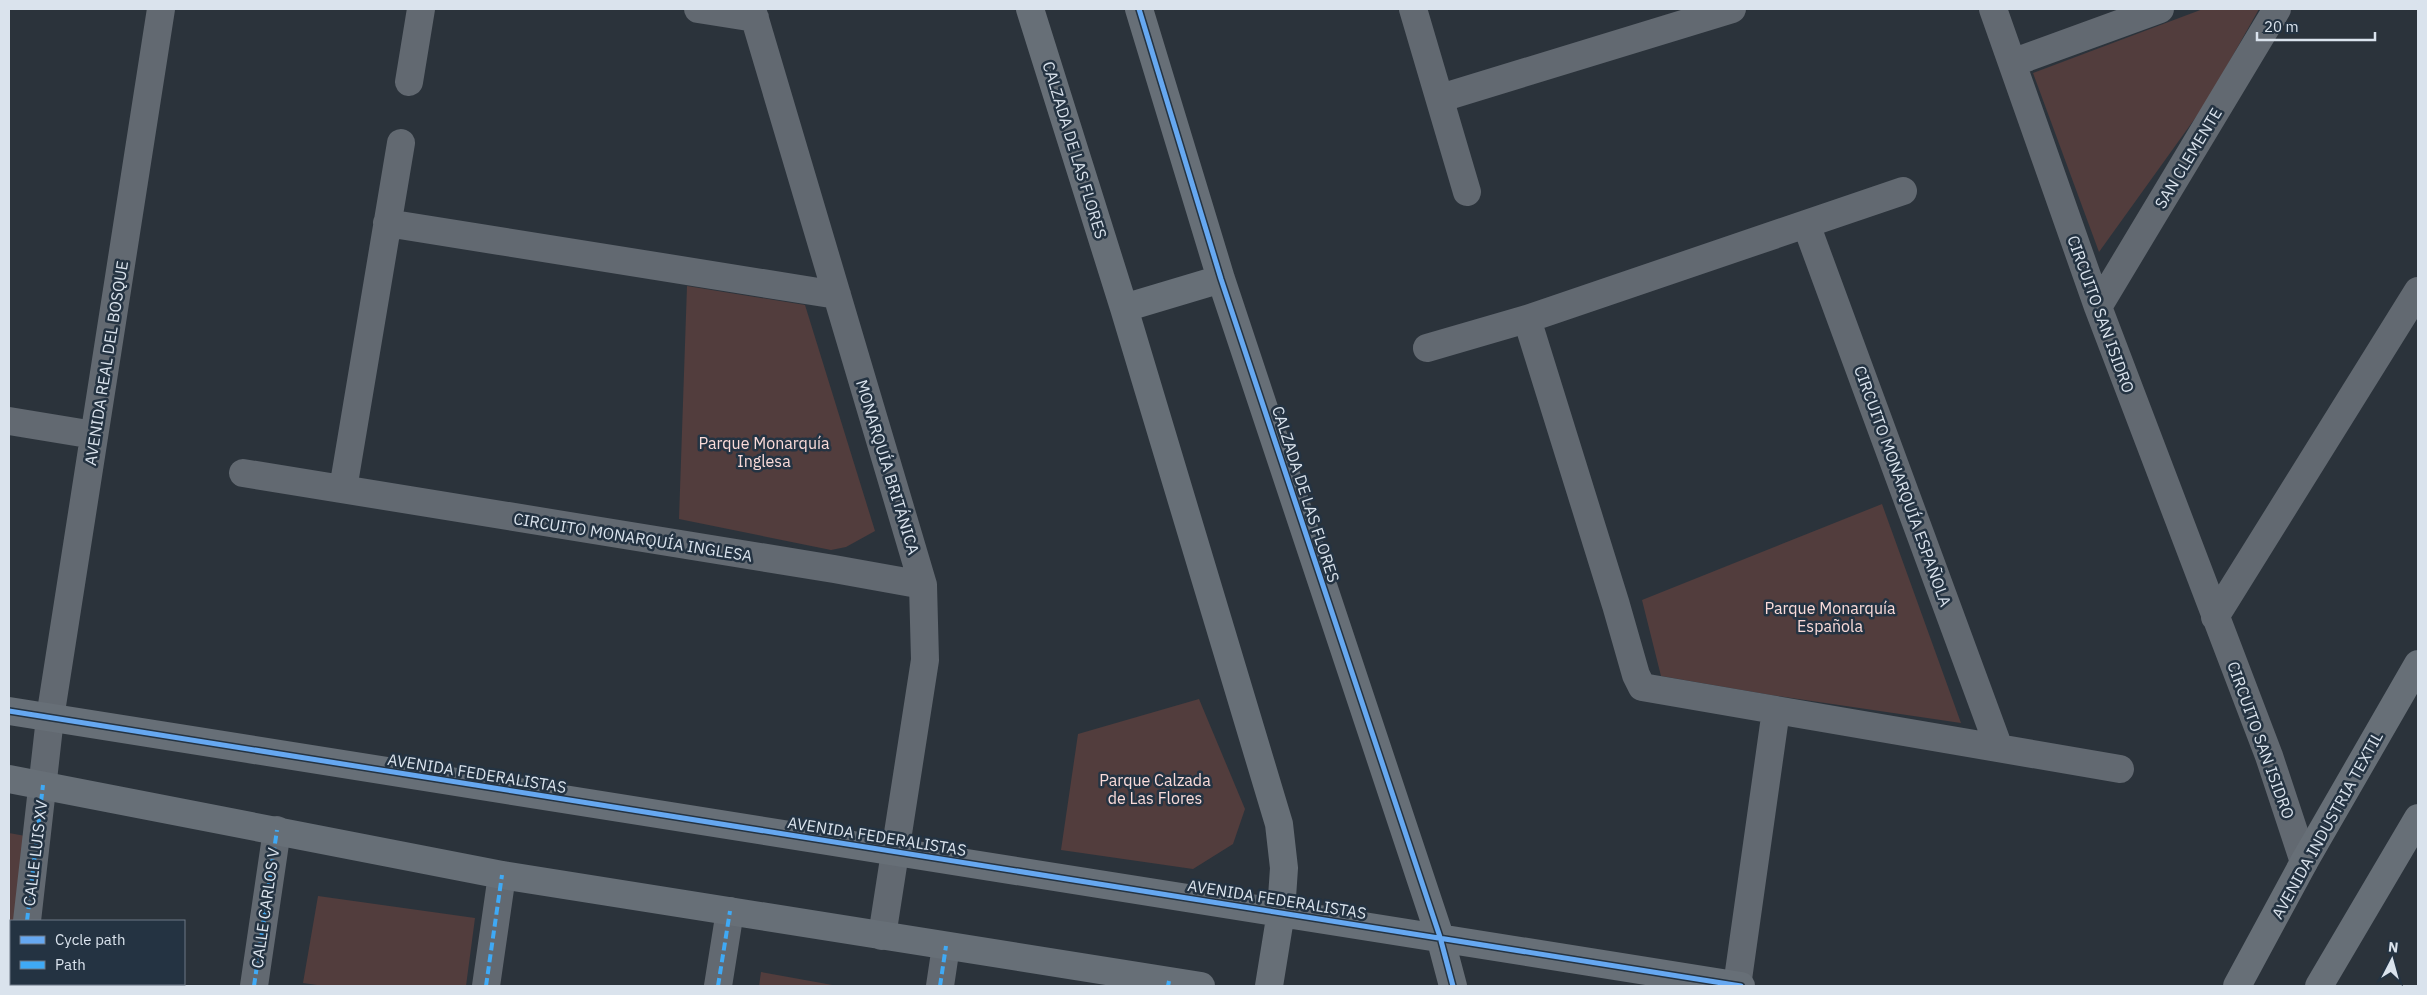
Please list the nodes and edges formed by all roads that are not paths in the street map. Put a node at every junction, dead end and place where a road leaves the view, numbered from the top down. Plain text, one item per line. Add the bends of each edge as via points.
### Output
1 (162, 9) edge
2 (421, 9) edge
3 (698, 9) edge
4 (1030, 9) edge
5 (1139, 9) edge
6 (1413, 9) edge
7 (1993, 9) edge
8 (2160, 9) edge
9 (2277, 9) edge
10 (1722, 10) edge
11 (753, 13) edge
12 (2012, 63) junction
13 (409, 82) dead end
14 (1441, 98) junction
15 (401, 143) dead end
16 (1902, 191) dead end
17 (1467, 192) dead end
18 (387, 223) junction
19 (1806, 224) junction
20 (1221, 279) junction
21 (2418, 291) edge
22 (837, 295) junction
23 (2098, 307) junction
24 (1124, 308) junction
25 (1527, 319) junction
26 (1427, 348) dead end
27 (9, 421) edge
28 (94, 435) junction
29 (243, 473) dead end
30 (343, 489) junction
31 (923, 585) junction
32 (2215, 617) junction
33 (2418, 664) edge
34 (1776, 710) junction
35 (9, 711) edge
36 (50, 718) junction
37 (1999, 748) junction
38 (2120, 769) dead end
39 (9, 779) edge
40 (44, 785) junction
41 (2418, 818) edge
42 (277, 830) junction
43 (895, 851) junction
44 (2304, 862) junction
45 (502, 875) junction
46 (730, 911) junction
47 (1281, 912) junction
48 (27, 920) edge
49 (882, 936) junction
50 (1440, 938) junction
51 (946, 946) junction
52 (1168, 984) edge
53 (254, 986) edge
54 (486, 986) edge
55 (718, 986) edge
56 (940, 986) edge
57 (1201, 986) edge
58 (1269, 986) edge
59 (1453, 986) edge
60 (1737, 986) edge
61 (1741, 986) edge
62 (2237, 986) edge
63 (2319, 986) edge

1 - 28 street, AVENIDA REAL DEL BOSQUE
2 - 13 street
3 - 11 street
4 - 24 street, CALZADA DE LAS FLORES
5 - 20 street, CALZADA DE LAS FLORES
6 - 14 street
7 - 12 street, CIRCUITO SAN ISIDRO
8 - 12 street
9 - 23 street, SAN CLEMENTE
10 - 14 street
11 - 22 street, MONARQUÍA BRITÁNICA
12 - 23 street, CIRCUITO SAN ISIDRO
14 - 17 street
15 - 18 street
16 - 19 street
18 - 22 street
18 - 30 street
19 - 25 street
19 - 37 street, CIRCUITO MONARQUÍA ESPAÑOLA
20 - 24 street
20 - 50 street, CALZADA DE LAS FLORES
21 - 32 street
22 - 31 street, MONARQUÍA BRITÁNICA
23 - 32 street, CIRCUITO SAN ISIDRO
24 - 47 street, CALZADA DE LAS FLORES via 1279,824 1284,868
25 - 26 street
25 - 34 street via 1642,687
27 - 28 street
28 - 36 street, AVENIDA REAL DEL BOSQUE
29 - 30 street, CIRCUITO MONARQUÍA INGLESA
30 - 31 street, CIRCUITO MONARQUÍA INGLESA
31 - 43 street, MONARQUÍA BRITÁNICA via 925,660
32 - 44 street, CIRCUITO SAN ISIDRO via 2269,756
33 - 44 street, AVENIDA INDUSTRIA TEXTIL
34 - 37 street
34 - 60 street
35 - 36 street, AVENIDA FEDERALISTAS
36 - 40 street, AVENIDA REAL DEL BOSQUE
36 - 43 street, AVENIDA FEDERALISTAS
37 - 38 street
39 - 40 street
40 - 42 street
40 - 48 street, CALLE LUIS XV
41 - 63 street
42 - 45 street
42 - 53 street, CALLE CARLOS V
43 - 47 street, AVENIDA FEDERALISTAS
43 - 49 street, MONARQUÍA BRITÁNICA
44 - 62 street, AVENIDA INDUSTRIA TEXTIL
45 - 46 street
45 - 54 street
46 - 49 street
46 - 55 street
47 - 50 street, AVENIDA FEDERALISTAS
47 - 58 street, CALZADA DE LAS FLORES
49 - 51 street
50 - 59 street, CALZADA DE LAS FLORES
50 - 60 street, AVENIDA FEDERALISTAS
51 - 52 street
51 - 56 street
52 - 57 street
60 - 61 street, AVENIDA FEDERALISTAS

